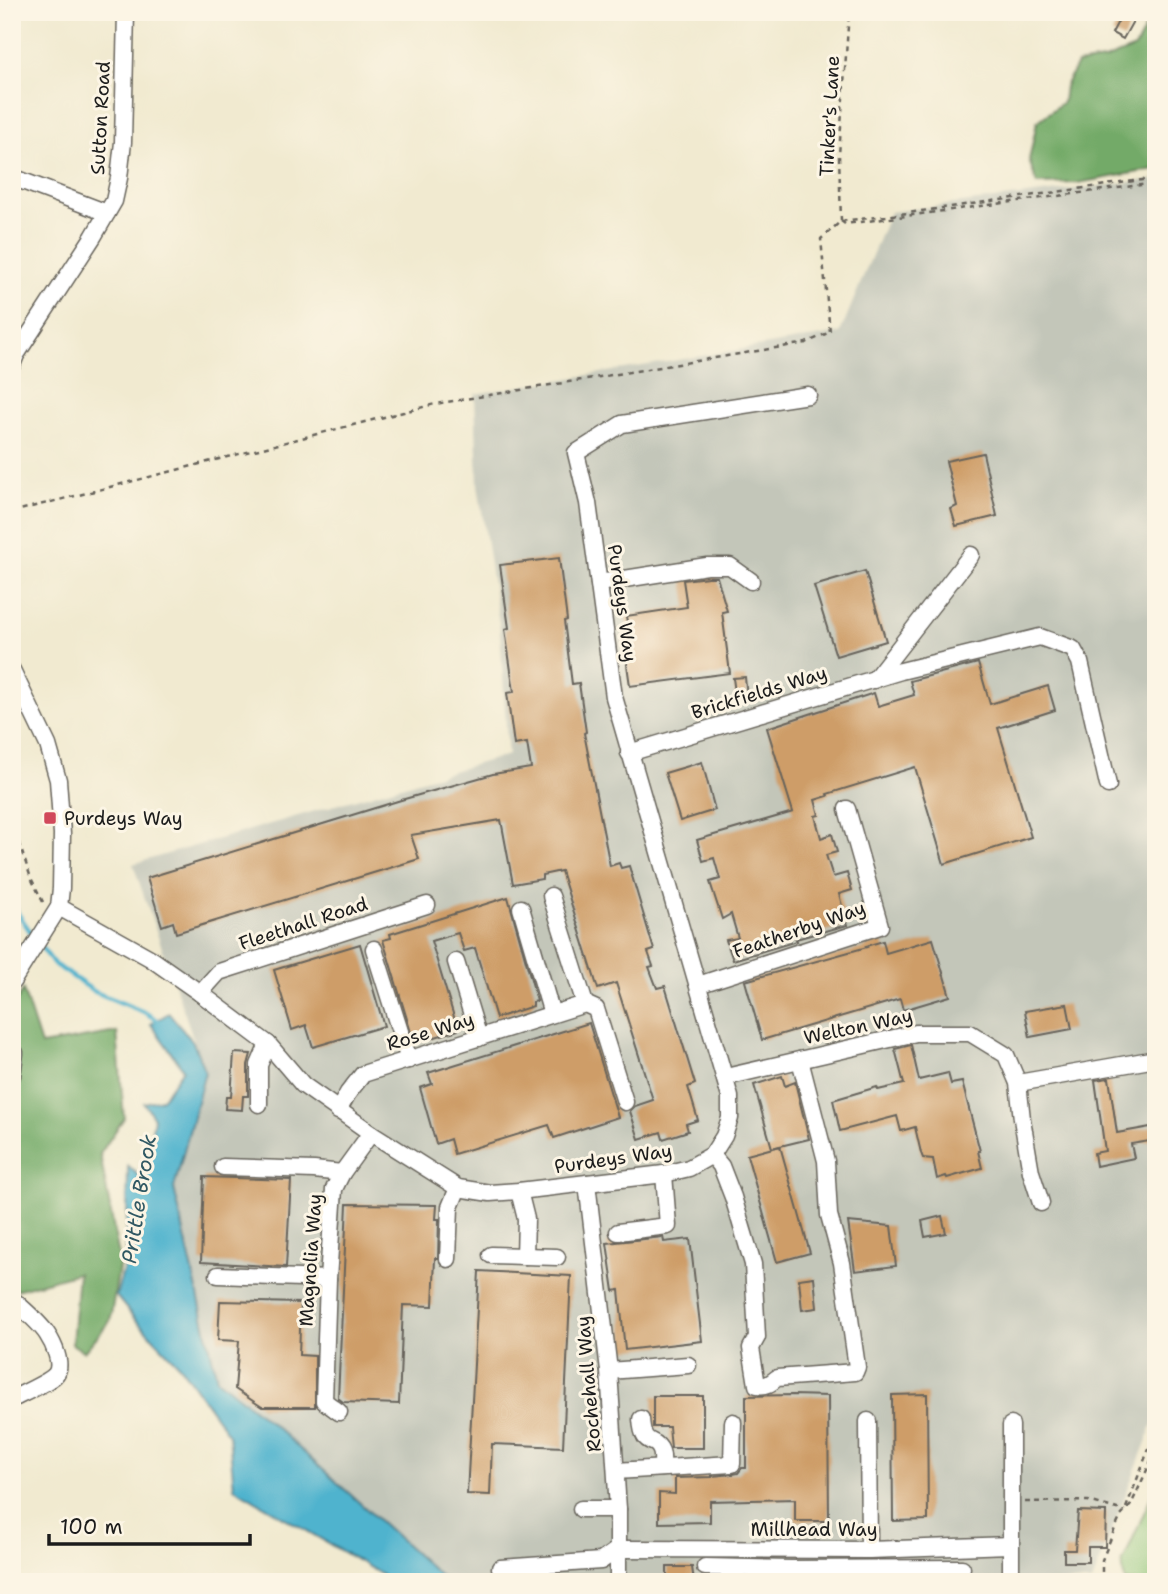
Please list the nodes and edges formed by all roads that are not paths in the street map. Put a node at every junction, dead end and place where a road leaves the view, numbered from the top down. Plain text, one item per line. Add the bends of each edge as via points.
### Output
1 (126, 12) edge
2 (12, 177) edge
3 (107, 214) junction
4 (13, 358) edge
5 (808, 395) dead end
6 (971, 555) dead end
7 (751, 581) dead end
8 (599, 583) junction
9 (12, 670) edge
10 (874, 680) junction
11 (629, 753) junction
12 (1108, 785) dead end
13 (847, 808) dead end
14 (551, 896) dead end
15 (427, 905) dead end
16 (521, 908) dead end
17 (53, 917) junction
18 (374, 949) dead end
19 (456, 962) dead end
20 (12, 982) edge
21 (698, 985) junction
22 (200, 993) junction
23 (585, 1004) junction
24 (552, 1014) junction
25 (479, 1038) junction
26 (268, 1044) junction
27 (12, 1048) edge
28 (1156, 1059) edge
29 (409, 1060) junction
30 (800, 1060) junction
31 (12, 1076) edge
32 (726, 1077) junction
33 (1018, 1083) junction
34 (625, 1102) dead end
35 (259, 1104) dead end
36 (338, 1111) junction
37 (371, 1133) junction
38 (712, 1155) junction
39 (223, 1167) dead end
40 (342, 1174) junction
41 (664, 1174) junction
42 (587, 1183) junction
43 (458, 1188) junction
44 (519, 1191) junction
45 (1041, 1203) dead end
46 (618, 1232) dead end
47 (491, 1255) dead end
48 (525, 1256) junction
49 (557, 1257) dead end
50 (449, 1259) dead end
51 (218, 1275) dead end
52 (328, 1279) junction
53 (12, 1299) edge
54 (688, 1365) dead end
55 (609, 1371) junction
56 (12, 1399) edge
57 (340, 1412) dead end
58 (641, 1419) dead end
59 (868, 1421) dead end
60 (733, 1422) dead end
61 (1011, 1426) dead end
62 (662, 1468) junction
63 (616, 1471) junction
64 (580, 1509) dead end
65 (618, 1510) junction
66 (1010, 1545) junction
67 (961, 1547) junction
68 (618, 1549) junction
69 (869, 1550) junction
70 (705, 1566) dead end
71 (500, 1568) dead end
72 (962, 1575) edge
73 (618, 1582) edge
74 (1011, 1582) edge

1 - 3 street, Sutton Road via 123,142 114,201
2 - 3 street
3 - 4 street, Sutton Road
5 - 8 street, Purdeys Way via 622,424 576,453
6 - 10 street
7 - 8 street via 730,566 707,566
8 - 11 street, Purdeys Way via 614,696
9 - 17 street via 48,745 58,780 61,888
10 - 11 street, Brickfields Way
10 - 12 street, Brickfields Way via 1040,637 1073,649 1080,662
11 - 21 street, Purdeys Way
13 - 21 street, Featherby Way via 880,926
14 - 23 street
15 - 22 street, Fleethall Road via 219,972
16 - 24 street
17 - 20 street
17 - 22 street, Purdeys Way via 150,958
18 - 29 street
19 - 25 street
21 - 32 street, Purdeys Way
22 - 26 street, Purdeys Way
23 - 24 street, Rose Way
23 - 34 street via 596,1009
24 - 25 street, Rose Way
25 - 29 street, Rose Way
26 - 35 street via 259,1065
26 - 36 street, Purdeys Way via 303,1085
27 - 31 street
28 - 33 street
29 - 36 street, Rose Way via 363,1074
30 - 32 street, Welton Way
30 - 33 street, Welton Way via 916,1033 970,1033 1006,1055
30 - 38 street via 826,1161 829,1215 842,1263 855,1372 777,1378 768,1385 757,1385 751,1348 757,1337 753,1264 733,1196
32 - 38 street, Purdeys Way via 730,1118
33 - 45 street via 1031,1172
36 - 37 street, Purdeys Way
37 - 40 street, Magnolia Way
37 - 43 street, Purdeys Way
38 - 41 street, Purdeys Way via 690,1168
39 - 40 street
40 - 52 street, Magnolia Way via 334,1189
41 - 42 street, Purdeys Way
41 - 46 street via 668,1226
42 - 44 street, Purdeys Way
42 - 55 street, Rochehall Way
43 - 44 street, Purdeys Way
43 - 50 street via 450,1206
44 - 48 street via 526,1219
47 - 48 street
48 - 49 street
51 - 52 street
52 - 57 street, Magnolia Way via 324,1401
53 - 56 street via 47,1334 59,1360 56,1374
54 - 55 street
55 - 63 street, Rochehall Way
58 - 62 street via 644,1437 661,1450
59 - 69 street
60 - 62 street via 732,1464
61 - 66 street
62 - 63 street
63 - 65 street, Rochehall Way
64 - 65 street
65 - 68 street, Rochehall Way
66 - 67 street, Millhead Way
66 - 74 street
67 - 69 street, Millhead Way
67 - 72 street
68 - 69 street, Millhead Way
68 - 71 street via 601,1561
68 - 73 street, Rochehall Way
70 - 72 street

